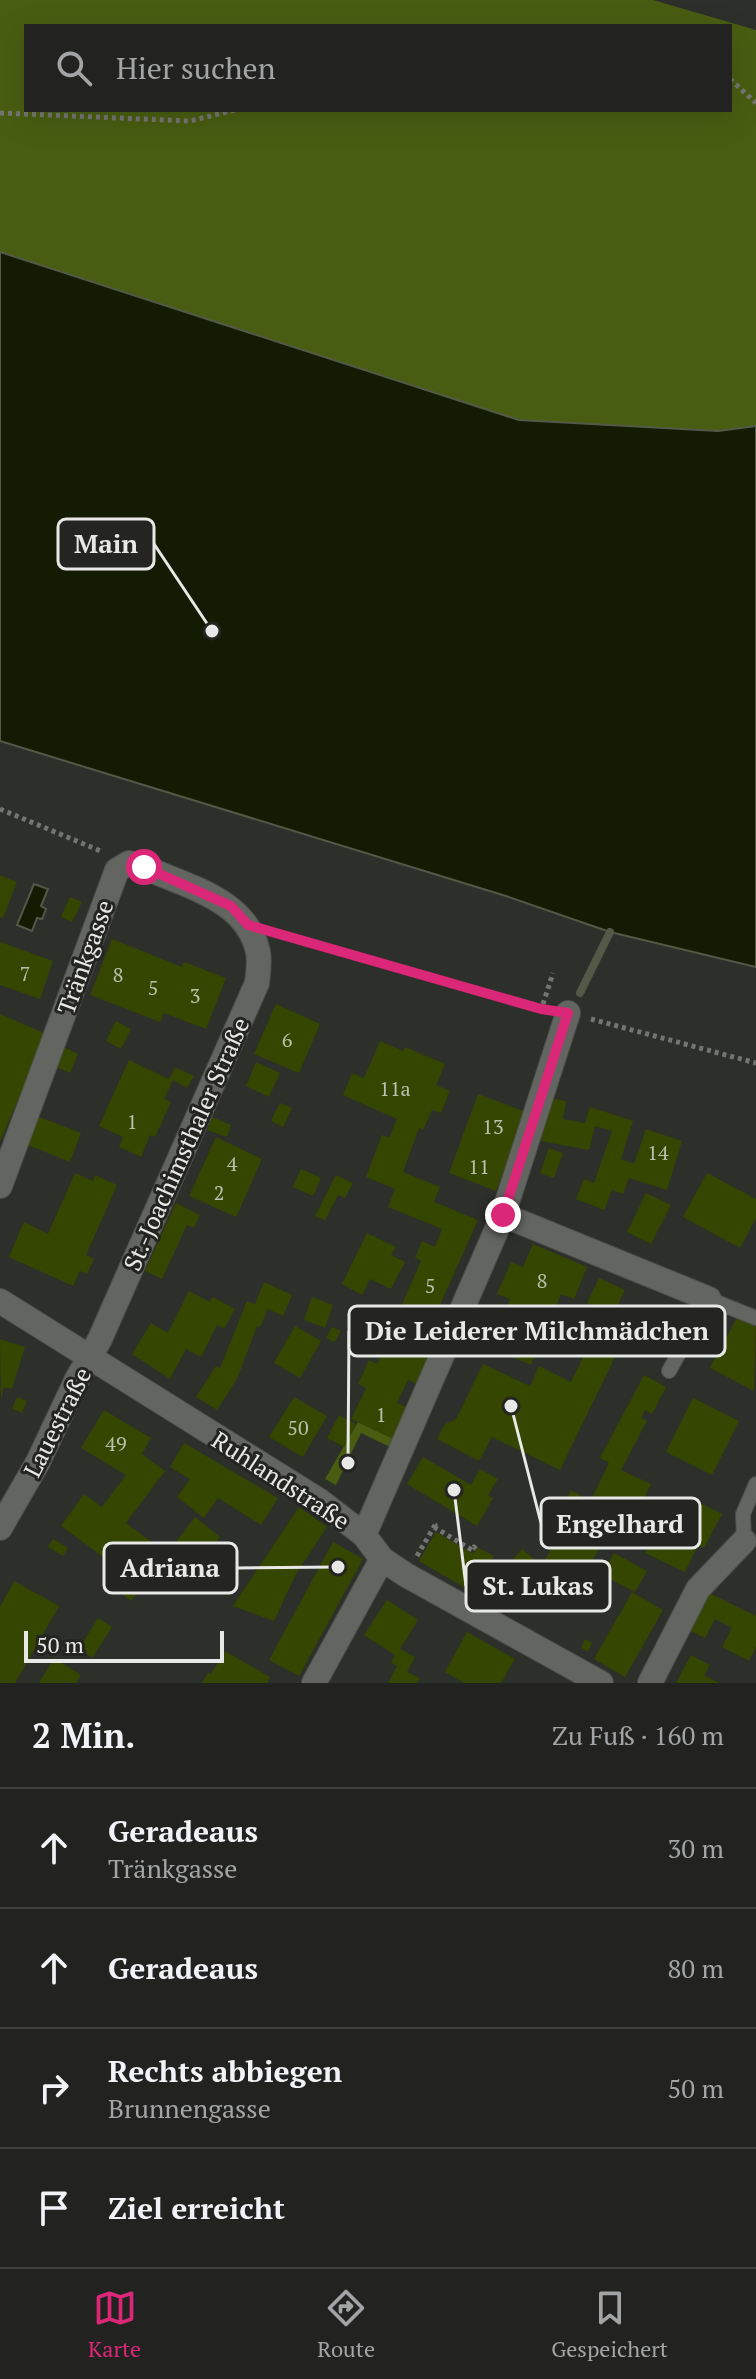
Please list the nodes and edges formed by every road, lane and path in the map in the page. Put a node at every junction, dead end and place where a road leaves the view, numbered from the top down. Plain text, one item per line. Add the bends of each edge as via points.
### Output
1 (732, 81) edge
2 (756, 103) edge
3 (227, 112) edge
4 (0, 113) edge
5 (0, 809) edge
6 (129, 863) junction
7 (248, 925) junction
8 (553, 973) dead end
9 (541, 1009) junction
10 (568, 1013) junction
11 (756, 1063) edge
12 (0, 1186) edge
13 (503, 1215) junction
14 (709, 1299) junction
15 (0, 1301) edge
16 (756, 1318) edge
17 (89, 1358) junction
18 (669, 1371) dead end
19 (756, 1484) edge
20 (0, 1528) edge
21 (364, 1535) junction
22 (744, 1541) joint
23 (475, 1548) dead end
24 (420, 1550) dead end
25 (382, 1559) junction
26 (314, 1683) edge
27 (601, 1683) edge
28 (650, 1683) edge

1 - 2 path
3 - 4 path via 190,121
5 - 6 path
6 - 7 street via 231,906
6 - 12 street, Tränkgasse via 117,870
7 - 9 path
7 - 17 street, St.-Joachimsthaler Straße via 259,954 257,983
8 - 9 path
9 - 10 path
10 - 11 path
10 - 13 street
13 - 14 street
13 - 21 street
14 - 16 lane
14 - 18 lane
15 - 17 street, Ruhlandstraße
17 - 20 street, Lauestraße
17 - 21 street, Ruhlandstraße via 320,1501
19 - 22 lane via 743,1514
21 - 25 street, Ruhlandstraße
22 - 28 street via 698,1589
23 - 24 path via 434,1525
25 - 26 street
25 - 27 street, Ruhlandstraße

